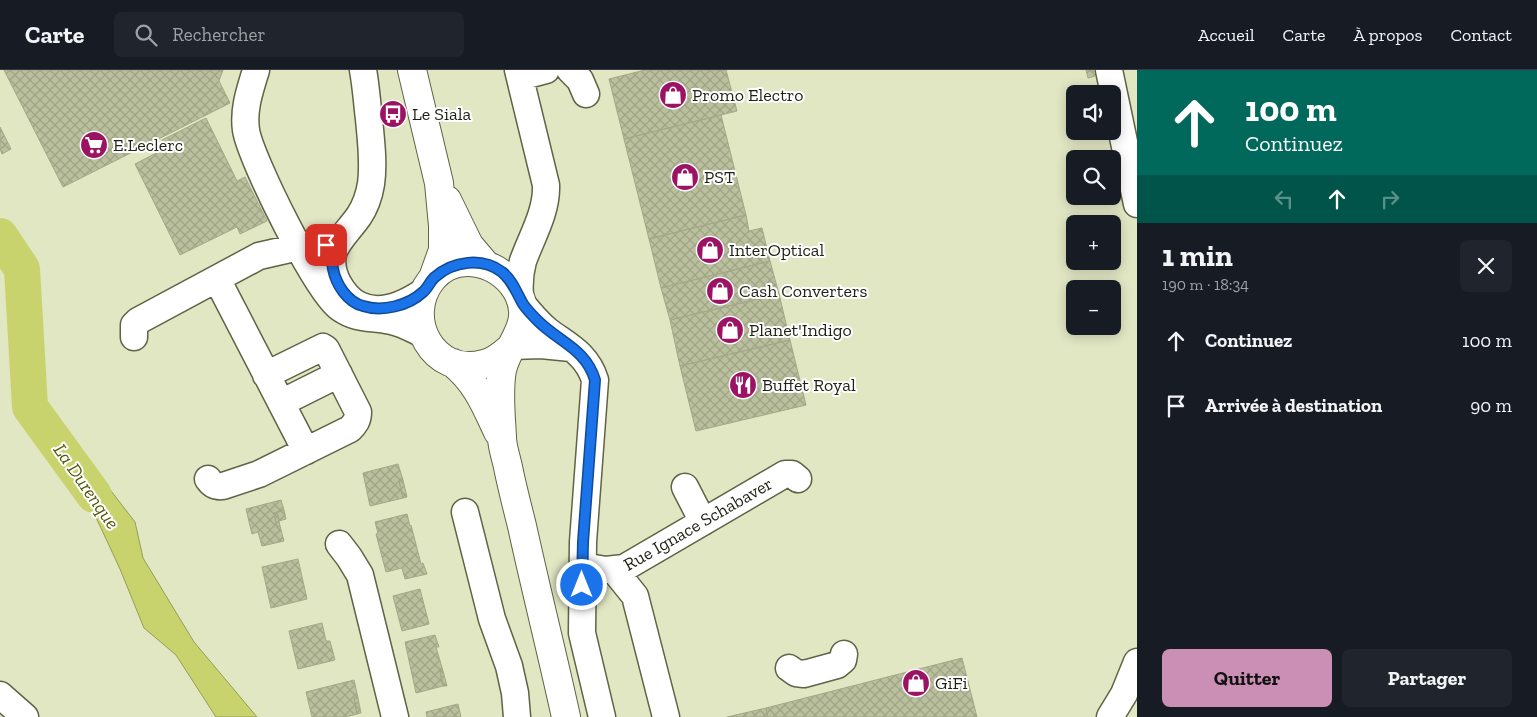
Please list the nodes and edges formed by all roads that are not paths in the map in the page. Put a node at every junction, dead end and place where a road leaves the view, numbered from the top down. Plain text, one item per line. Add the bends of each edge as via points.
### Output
1 (256, 70) edge
2 (363, 70) edge
3 (412, 70) edge
4 (546, 70) edge
5 (570, 70) edge
6 (1109, 70) edge
7 (519, 74) edge
8 (586, 94) dead end
9 (439, 183) junction
10 (1137, 204) edge
11 (540, 218) junction
12 (318, 254) junction
13 (489, 266) junction
14 (216, 279) junction
15 (428, 285) junction
16 (520, 299) junction
17 (423, 334) junction
18 (134, 337) dead end
19 (511, 347) junction
20 (572, 348) junction
21 (452, 363) junction
22 (341, 380) junction
23 (277, 396) junction
24 (502, 440) junction
25 (302, 444) junction
26 (798, 478) dead end
27 (208, 479) dead end
28 (685, 487) dead end
29 (465, 512) dead end
30 (694, 532) junction
31 (338, 544) dead end
32 (582, 566) junction
33 (614, 570) junction
34 (844, 654) dead end
35 (1137, 662) edge
36 (789, 668) dead end
37 (0, 695) edge
38 (25, 717) edge
39 (395, 717) edge
40 (516, 717) edge
41 (566, 717) edge
42 (602, 717) edge
43 (666, 717) edge
44 (1110, 717) edge

1 - 12 street via 246,110 249,142 262,173
2 - 12 street via 372,164 370,192 359,215 338,241
3 - 9 main road
4 - 7 street
5 - 8 street via 580,80
6 - 10 street
7 - 11 street via 546,185
9 - 13 main road via 465,239
9 - 15 main road via 443,250
11 - 13 street via 510,255
11 - 16 street via 523,262
12 - 14 street
12 - 15 street via 333,269 345,294 361,306 398,306
12 - 17 street via 324,291 338,307 360,318 392,321
13 - 15 main road via 472,262 458,264 445,269
13 - 16 main road via 512,282
14 - 18 street via 176,308 138,321 134,325
14 - 23 street
15 - 17 main road via 419,306
16 - 19 main road via 521,327
16 - 20 street via 546,329
17 - 21 main road via 431,347
19 - 20 street via 542,344
19 - 21 main road via 497,359 483,365
19 - 24 main road via 502,370
20 - 32 street via 591,367 595,380
21 - 24 main road via 470,379
22 - 23 street
22 - 23 street via 323,347
22 - 25 street via 347,408
23 - 25 street
24 - 41 main road
25 - 27 street via 223,486 211,484
26 - 30 street, Rue Ignace Schabaver via 785,474 746,504
28 - 30 street
29 - 40 street via 492,619 509,666
30 - 33 street, Rue Ignace Schabaver via 642,565
31 - 39 street via 360,575
32 - 33 street, Rue Ignace Schabaver
32 - 42 street via 582,633
33 - 43 street via 635,596
34 - 36 street via 837,665 804,674
35 - 44 street
37 - 38 street

